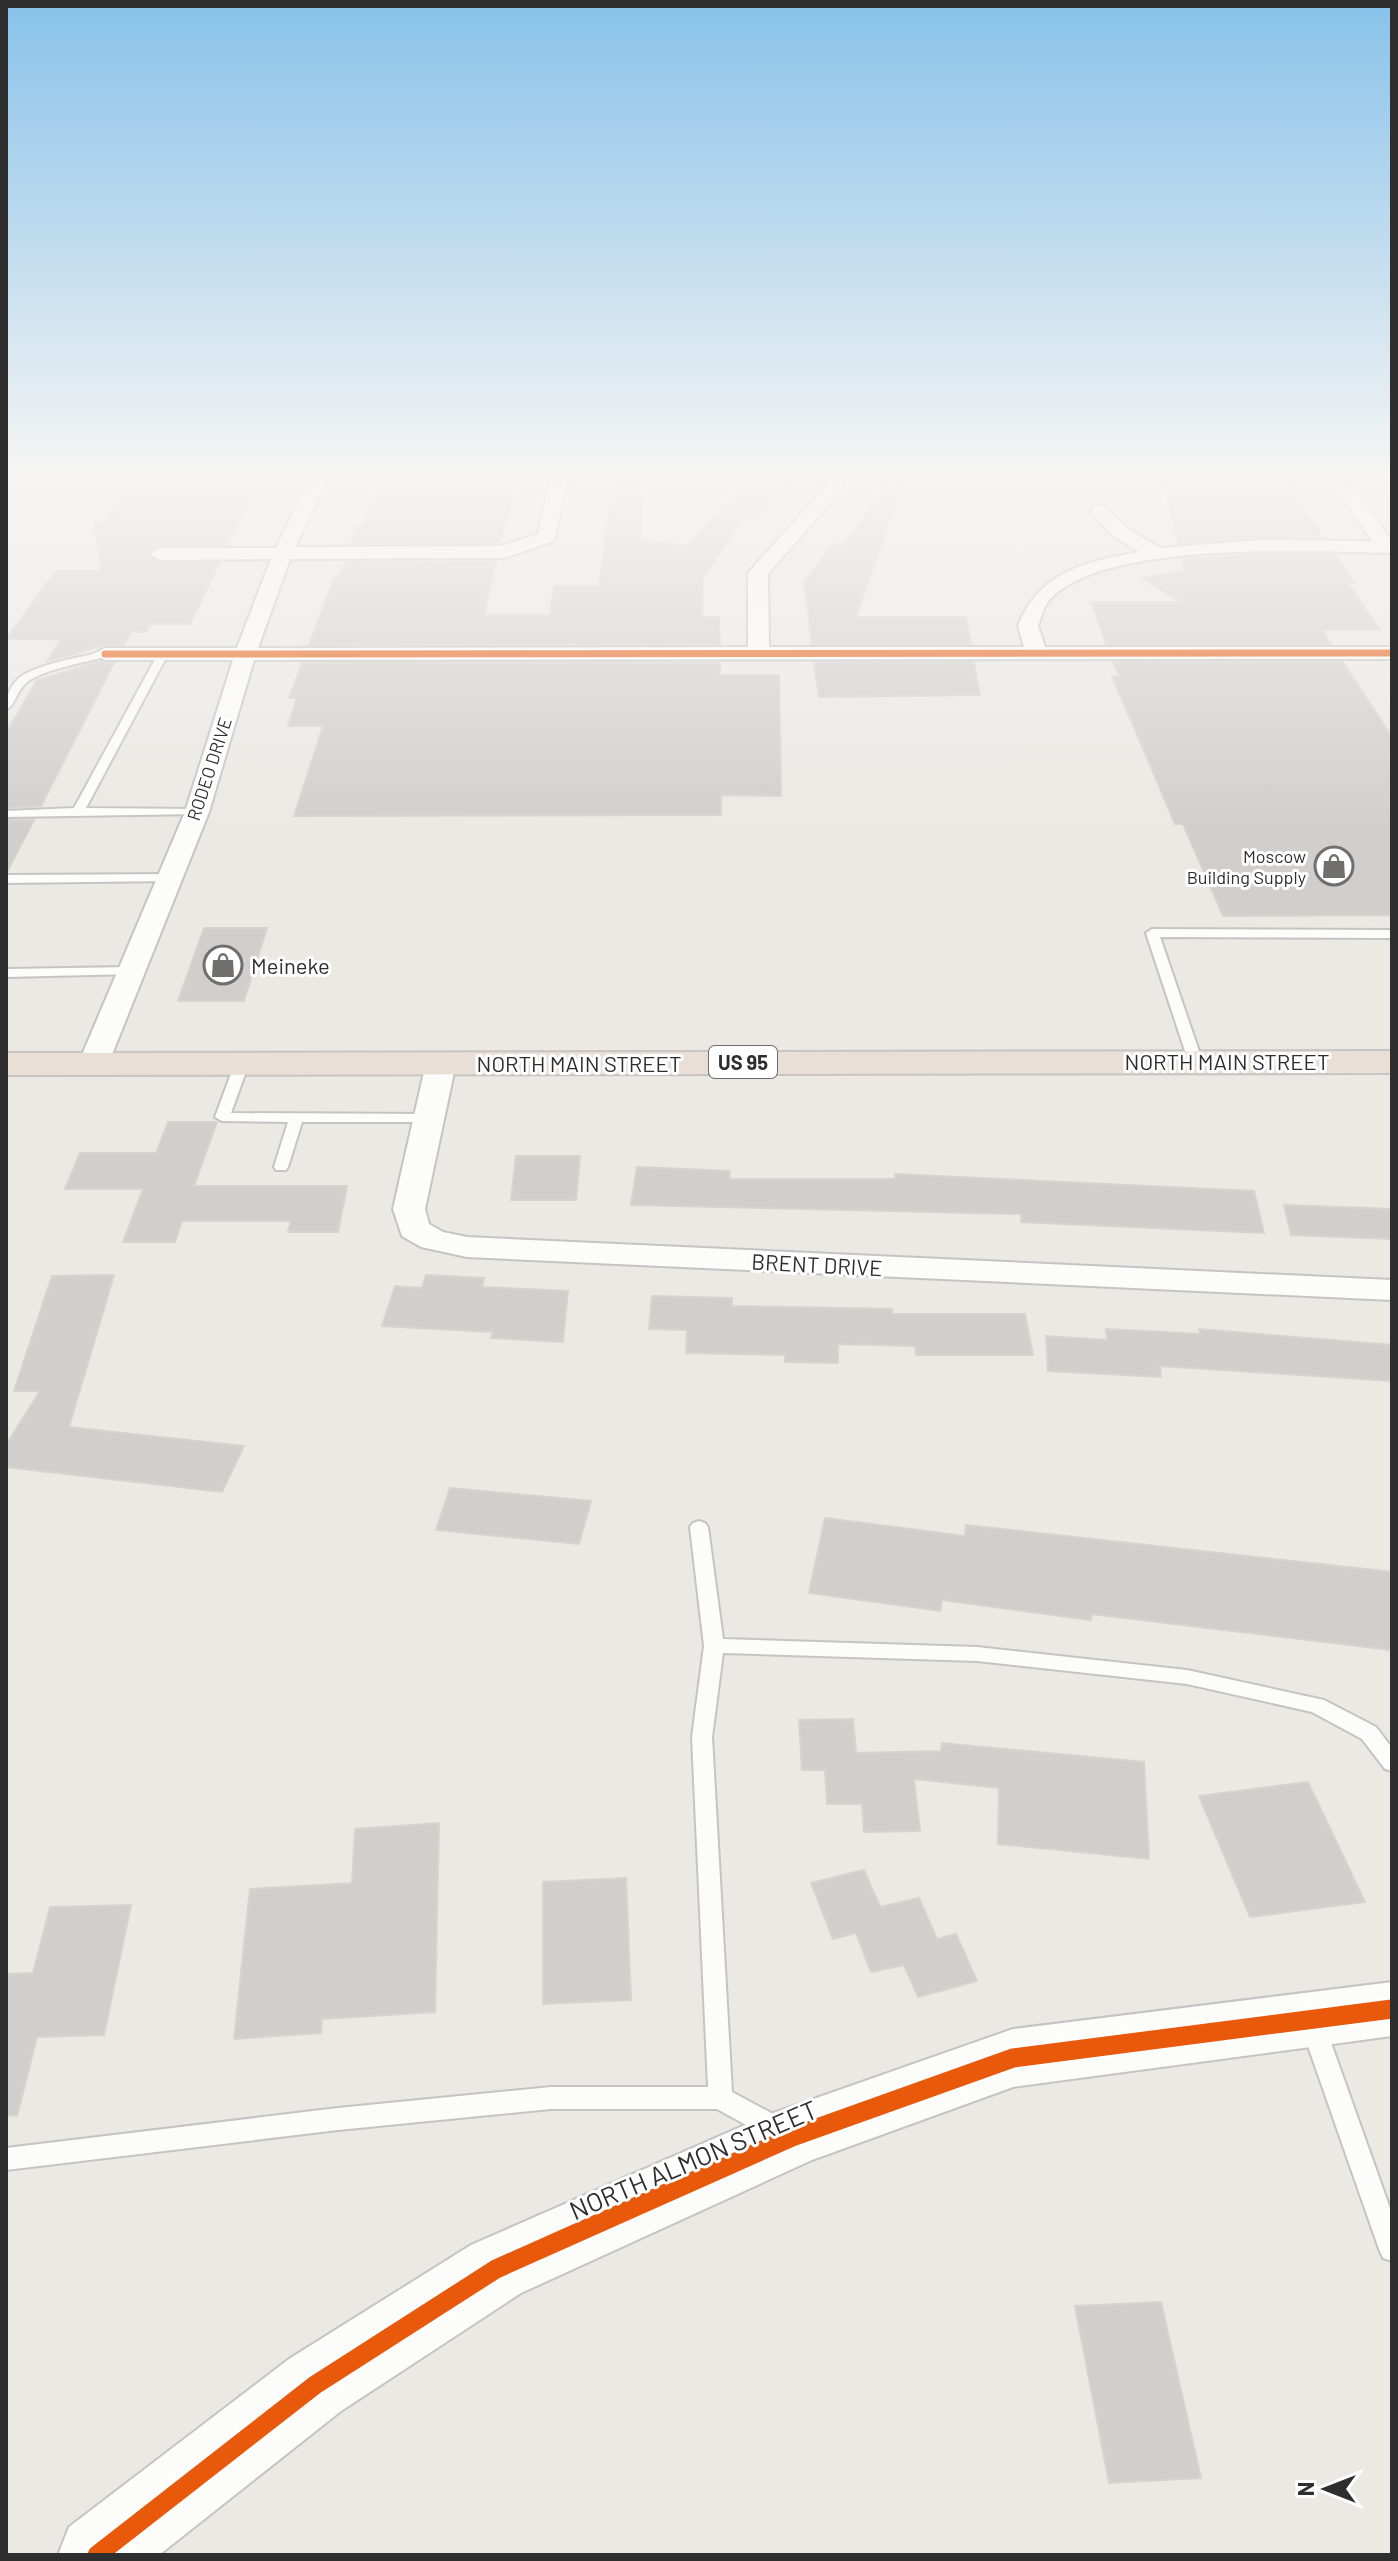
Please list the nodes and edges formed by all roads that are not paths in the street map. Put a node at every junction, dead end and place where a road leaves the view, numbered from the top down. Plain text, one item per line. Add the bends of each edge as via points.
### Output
1 (268, 594) edge
2 (758, 594) edge
3 (1048, 594) edge
4 (759, 653) junction
5 (1037, 653) junction
6 (1392, 653) edge
7 (105, 654) joint
8 (163, 654) junction
9 (245, 655) junction
10 (6, 707) edge
11 (78, 811) junction
12 (197, 812) junction
13 (6, 814) edge
14 (170, 878) junction
15 (6, 879) edge
16 (1392, 934) edge
17 (130, 971) junction
18 (6, 973) edge
19 (1195, 1060) junction
20 (94, 1062) junction
21 (1392, 1062) edge
22 (242, 1063) junction
23 (441, 1063) junction
24 (6, 1064) edge
25 (296, 1118) junction
26 (430, 1118) junction
27 (281, 1167) dead end
28 (1392, 1290) edge
29 (699, 1527) dead end
30 (714, 1646) junction
31 (1392, 1763) edge
32 (1392, 2009) edge
33 (1311, 2021) junction
34 (720, 2098) junction
35 (792, 2137) junction
36 (6, 2159) edge
37 (1392, 2249) edge
38 (97, 2555) edge

1 - 9 street, RODEO DRIVE
2 - 4 street
3 - 5 street via 1028,626
4 - 5 street
4 - 9 street
5 - 6 street
7 - 8 street
7 - 10 lane via 33,674 20,682
8 - 9 street
8 - 11 lane
9 - 12 street, RODEO DRIVE
11 - 12 lane
11 - 13 lane
12 - 14 street, RODEO DRIVE
14 - 15 lane
14 - 17 street, RODEO DRIVE
16 - 19 lane via 1152,933
17 - 18 lane
17 - 20 street, RODEO DRIVE
19 - 21 highway, NORTH MAIN STREET / US 95
19 - 23 highway, NORTH MAIN STREET / US 95
20 - 22 highway, NORTH MAIN STREET / US 95
20 - 24 highway, NORTH MAIN STREET / US 95
22 - 23 highway, NORTH MAIN STREET / US 95
22 - 25 lane via 222,1117
23 - 26 street, BRENT DRIVE
25 - 26 lane
25 - 27 lane
26 - 28 street, BRENT DRIVE via 409,1209 414,1229 433,1240 467,1247
29 - 30 lane
30 - 31 lane via 977,1654 1187,1677 1317,1705 1369,1733
30 - 34 lane via 702,1737
32 - 33 street, NORTH ALMON STREET
33 - 35 street, NORTH ALMON STREET via 1013,2058
33 - 37 lane
34 - 35 lane
34 - 36 lane via 551,2098
35 - 38 street, NORTH ALMON STREET via 496,2269 315,2385

